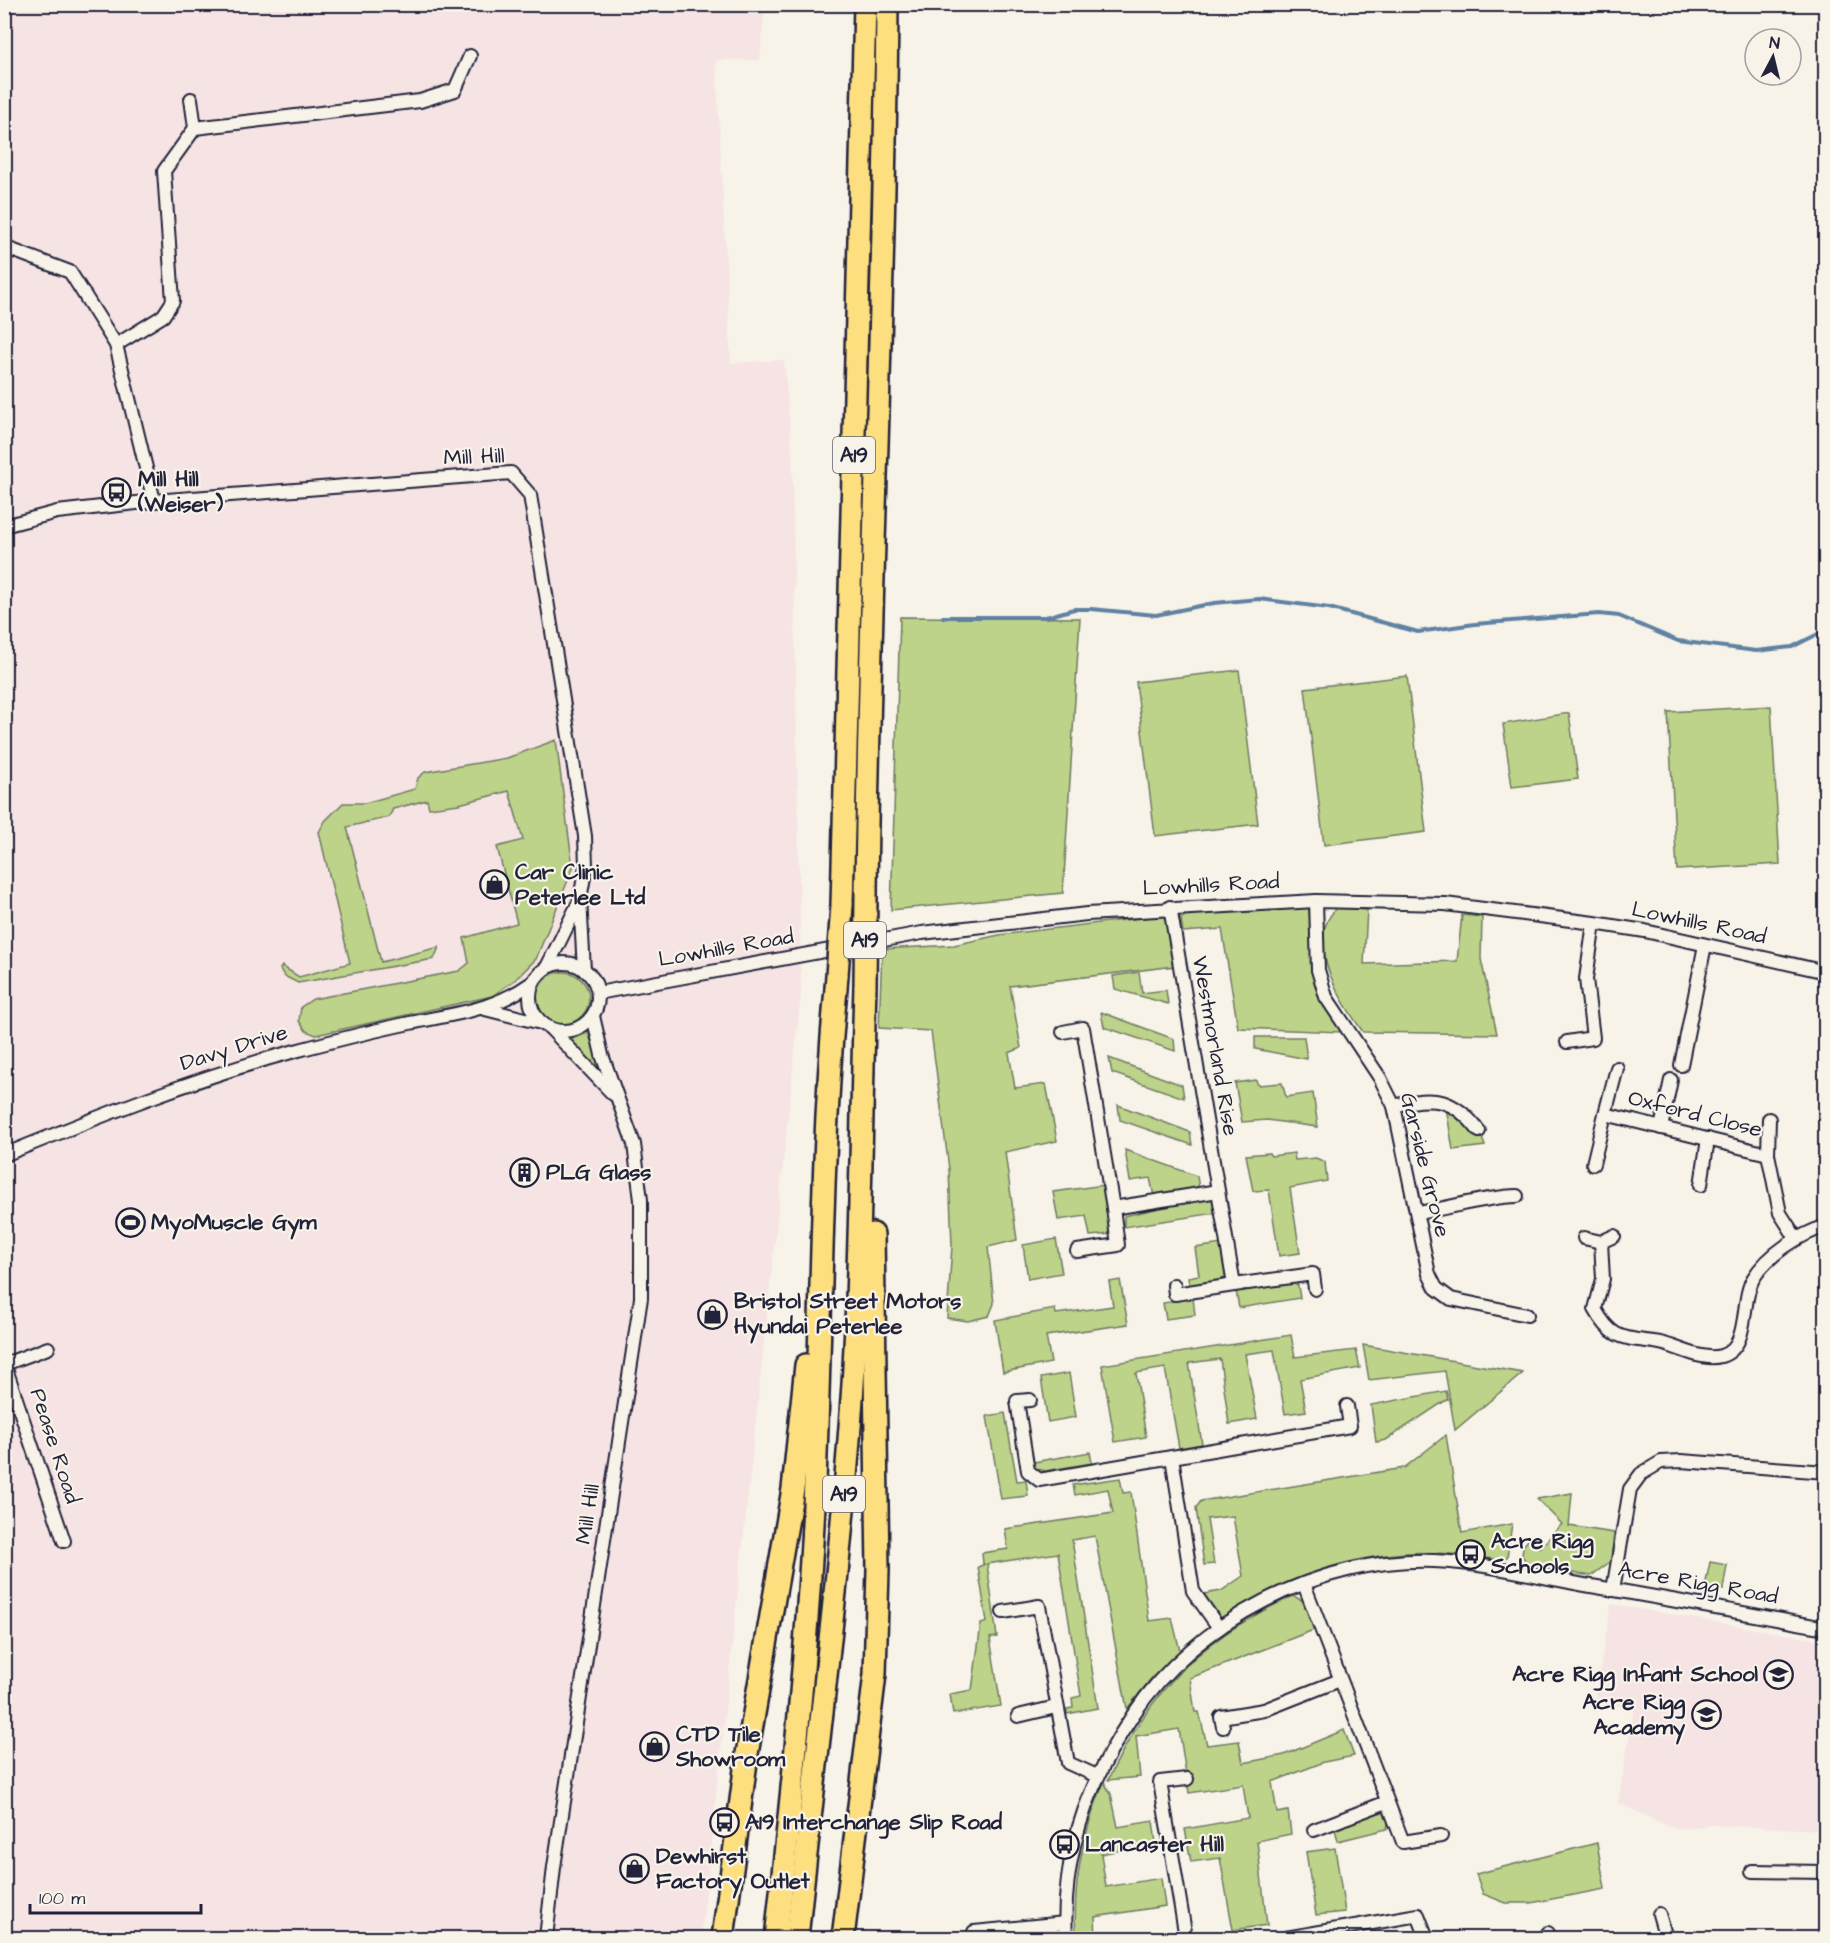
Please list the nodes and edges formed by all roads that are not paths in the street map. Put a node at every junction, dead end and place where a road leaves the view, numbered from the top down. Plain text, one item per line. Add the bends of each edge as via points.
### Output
1 (865, 4) edge
2 (887, 4) edge
3 (898, 4) edge
4 (470, 56) dead end
5 (191, 99) dead end
6 (195, 128) junction
7 (886, 133) junction
8 (4, 247) edge
9 (116, 345) junction
10 (154, 501) junction
11 (4, 526) edge
12 (580, 899) junction
13 (1316, 901) junction
14 (1170, 907) junction
15 (1594, 923) junction
16 (1705, 945) junction
17 (548, 967) junction
18 (584, 970) junction
19 (1826, 972) edge
20 (533, 982) junction
21 (598, 993) junction
22 (485, 1009) junction
23 (593, 1016) junction
24 (546, 1026) junction
25 (1063, 1032) dead end
26 (1567, 1042) dead end
27 (863, 1048) junction
28 (1681, 1065) dead end
29 (1617, 1068) dead end
30 (1671, 1080) dead end
31 (616, 1097) junction
32 (1394, 1106) junction
33 (1605, 1114) junction
34 (1769, 1119) dead end
35 (1660, 1128) junction
36 (1479, 1131) dead end
37 (1708, 1139) junction
38 (1768, 1154) junction
39 (4, 1155) edge
40 (1593, 1164) dead end
41 (1701, 1185) dead end
42 (1218, 1191) junction
43 (824, 1195) junction
44 (1517, 1196) dead end
45 (1113, 1208) junction
46 (1417, 1213) junction
47 (1826, 1226) edge
48 (1614, 1236) dead end
49 (1584, 1238) dead end
50 (1796, 1238) junction
51 (1601, 1242) junction
52 (1077, 1251) dead end
53 (1174, 1285) dead end
54 (1234, 1285) junction
55 (1315, 1289) dead end
56 (1527, 1314) dead end
57 (48, 1348) dead end
58 (5, 1364) edge
59 (1030, 1400) dead end
60 (1347, 1406) dead end
61 (1172, 1457) junction
62 (1826, 1472) edge
63 (64, 1541) dead end
64 (1304, 1584) junction
65 (1613, 1590) junction
66 (1003, 1612) dead end
67 (1219, 1628) junction
68 (1826, 1628) edge
69 (1340, 1680) junction
70 (1056, 1707) junction
71 (1018, 1716) dead end
72 (1223, 1726) dead end
73 (1097, 1776) junction
74 (1187, 1779) dead end
75 (1388, 1802) junction
76 (1314, 1830) dead end
77 (1441, 1836) dead end
78 (1752, 1871) dead end
79 (1826, 1872) edge
80 (1659, 1914) dead end
81 (1065, 1923) junction
82 (546, 1938) edge
83 (723, 1938) edge
84 (776, 1938) edge
85 (796, 1938) edge
86 (843, 1938) edge
87 (975, 1938) edge
88 (1066, 1938) edge
89 (1186, 1938) edge
90 (1286, 1938) edge
91 (1427, 1938) edge
92 (1666, 1938) edge

1 - 43 highway, A19, bridge via 842,905
2 - 7 highway, A19
3 - 7 highway
4 - 6 street via 455,90 420,101
5 - 6 street
6 - 9 street via 164,171 173,301 163,316
7 - 27 highway, A19, bridge via 868,700
8 - 9 street via 70,272
9 - 10 street
10 - 11 street, Mill Hill via 57,513
10 - 12 street, Mill Hill via 512,473 530,495 583,825 585,866
12 - 17 street, Mill Hill
12 - 18 street, Mill Hill
13 - 14 street, Lowhills Road
13 - 15 street, Lowhills Road via 1445,904
13 - 32 street, Garside Grove via 1318,970 1326,997
14 - 21 street, Lowhills Road via 922,933
14 - 42 street, Westmorland Rise
15 - 16 street, Lowhills Road
15 - 26 street via 1586,979 1593,1038
16 - 19 street, Lowhills Road
16 - 28 street
17 - 18 street via 568,963
17 - 20 street
18 - 21 street via 595,982
20 - 22 street, Davy Drive via 513,997
20 - 24 street via 530,1002
21 - 23 street
22 - 24 street, Davy Drive
22 - 39 street, Davy Drive via 358,1034 198,1079
23 - 24 street via 574,1030
23 - 31 street, Mill Hill
24 - 31 street, Mill Hill
25 - 45 street via 1083,1028
27 - 85 highway, A19 via 853,1386 832,1634
27 - 86 highway via 873,1115 878,1570 875,1674
29 - 33 street, Oxford Close
30 - 35 street
31 - 82 street, Mill Hill via 634,1144 642,1210 641,1298
32 - 36 street via 1417,1100 1441,1100 1465,1112
32 - 46 street, Garside Grove
33 - 35 street, Oxford Close
33 - 40 street
34 - 38 street
35 - 37 street, Oxford Close
37 - 38 street, Oxford Close
37 - 41 street
38 - 50 street, Oxford Close via 1780,1213
42 - 45 street
42 - 54 street, Westmorland Rise
43 - 83 highway via 812,1255 807,1362 793,1489 747,1754
43 - 84 highway, A19 via 807,1619
44 - 46 street via 1491,1197 1457,1208
45 - 52 street via 1118,1245
46 - 56 street, Garside Grove via 1429,1274 1436,1288 1451,1299
47 - 50 street
48 - 51 street
49 - 51 street
50 - 51 street via 1752,1280 1738,1342 1722,1356 1704,1356 1671,1344 1622,1338 1604,1327 1595,1309 1603,1279
53 - 54 street via 1175,1294
54 - 55 street via 1312,1274
57 - 58 street, Pease Road
58 - 63 street, Pease Road
59 - 61 street via 1017,1401 1028,1472 1039,1479
60 - 61 street via 1350,1426
61 - 67 street via 1193,1591
62 - 65 street via 1660,1462 1641,1474 1630,1489
64 - 65 street, Acre Rigg Road via 1355,1569 1433,1561 1514,1571
64 - 67 street, Acre Rigg Road via 1264,1601
64 - 69 street
65 - 68 street, Acre Rigg Road
66 - 70 street via 1039,1606
67 - 73 street, Acre Rigg Road via 1178,1662 1140,1704
69 - 72 street via 1264,1710 1221,1717
69 - 75 street
70 - 71 street
70 - 73 street via 1068,1763
73 - 81 street, Acre Rigg Road via 1073,1847
74 - 89 street via 1160,1782
75 - 76 street
75 - 77 street via 1403,1842
78 - 79 street
80 - 92 street
81 - 87 street via 974,1932
81 - 88 street, Acre Rigg Road
90 - 91 street via 1418,1915

